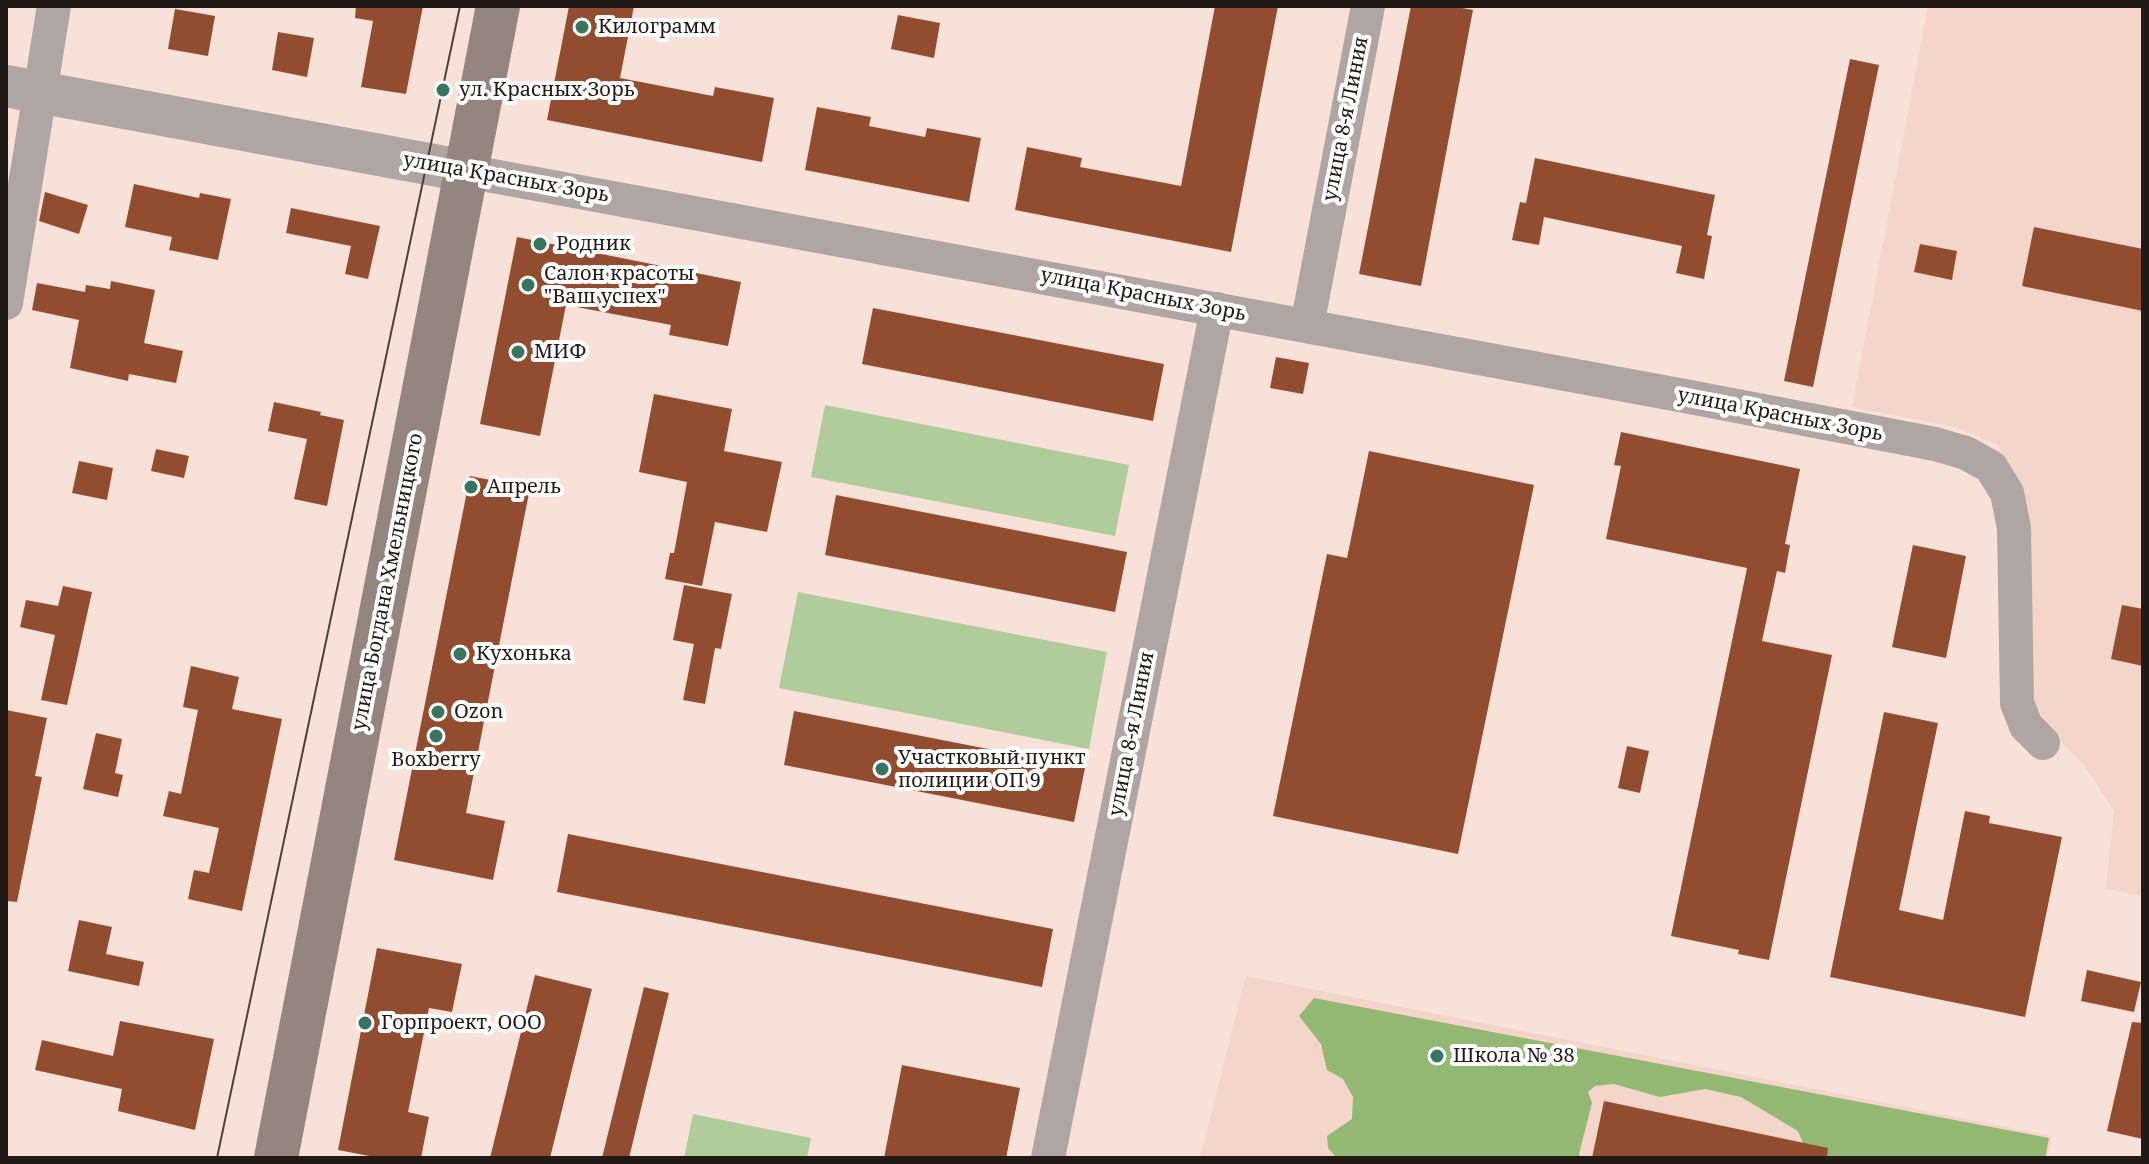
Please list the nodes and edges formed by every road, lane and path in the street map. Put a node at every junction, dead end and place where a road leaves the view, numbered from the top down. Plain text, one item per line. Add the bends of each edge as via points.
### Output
1 (54, 6) edge
2 (498, 6) edge
3 (1368, 6) edge
4 (22, 90) edge
5 (466, 171) junction
6 (6, 303) edge
7 (1217, 309) junction
8 (1307, 326) junction
9 (2043, 743) dead end
10 (276, 1158) edge
11 (1048, 1158) edge

1 - 4 street
2 - 5 main road, улица Богдана Хмельницкого
3 - 8 street, улица 8-я Линия
4 - 5 street, улица Красных Зорь
4 - 6 street
5 - 7 street, улица Красных Зорь
5 - 10 main road, улица Богдана Хмельницкого
7 - 8 street, улица Красных Зорь
7 - 11 street, улица 8-я Линия
8 - 9 street, улица Красных Зорь via 1935,444 1991,467 2007,493 2014,528 2017,703 2026,726

